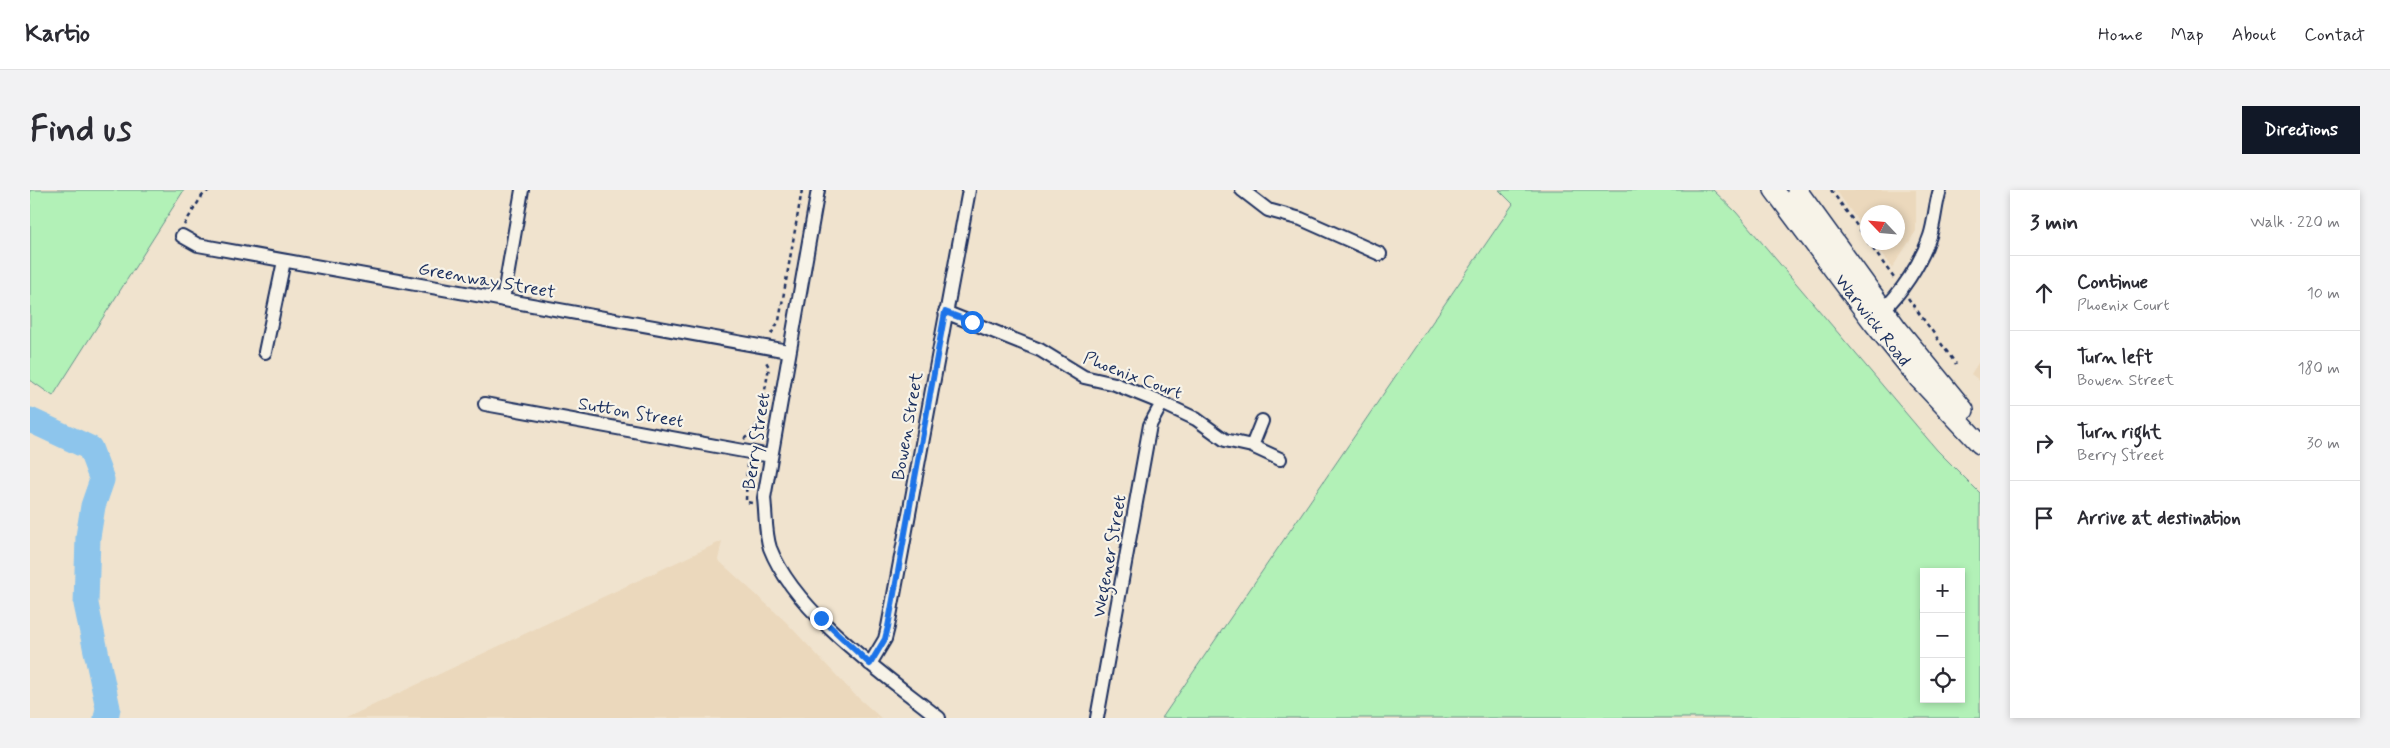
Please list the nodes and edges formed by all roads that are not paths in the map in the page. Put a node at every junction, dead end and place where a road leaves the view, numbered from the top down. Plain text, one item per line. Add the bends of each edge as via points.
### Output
1 (522, 190) edge
2 (818, 190) edge
3 (969, 190) edge
4 (1242, 190) edge
5 (1774, 190) edge
6 (1797, 190) edge
7 (1940, 190) edge
8 (182, 236) road end
9 (1380, 254) dead end
10 (284, 261) junction
11 (503, 300) junction
12 (945, 312) junction
13 (1878, 315) junction
14 (788, 351) junction
15 (265, 352) dead end
16 (1162, 403) junction
17 (485, 404) dead end
18 (1262, 421) dead end
19 (1980, 427) edge
20 (1980, 444) edge
21 (1252, 446) junction
22 (770, 456) junction
23 (1280, 459) dead end
24 (870, 664) junction
25 (939, 718) edge
26 (1097, 718) edge

1 - 11 street
2 - 14 street, Berry Street
3 - 12 street, Bowen Street
4 - 9 street via 1268,210 1301,219
5 - 13 main road, Warwick Road
6 - 13 main road, Warwick Road
7 - 13 street via 1931,235 1924,251 1901,288
8 - 10 street, Greenway Street via 198,245
10 - 11 street, Greenway Street
10 - 15 street
11 - 14 street, Greenway Street
12 - 16 street, Phoenix Court via 1040,350 1084,377 1115,384
12 - 24 street, Bowen Street via 888,627 885,639
13 - 19 main road, Warwick Road
13 - 20 main road, Warwick Road via 1920,379
14 - 22 street, Berry Street
16 - 21 street, Phoenix Court via 1196,419 1225,440
16 - 26 street, Wegener Street via 1150,425
17 - 22 street, Sutton Street
18 - 21 street
21 - 23 street, Phoenix Court
22 - 24 street, Berry Street via 765,505 770,547 785,575 809,607
24 - 25 street, Berry Street

